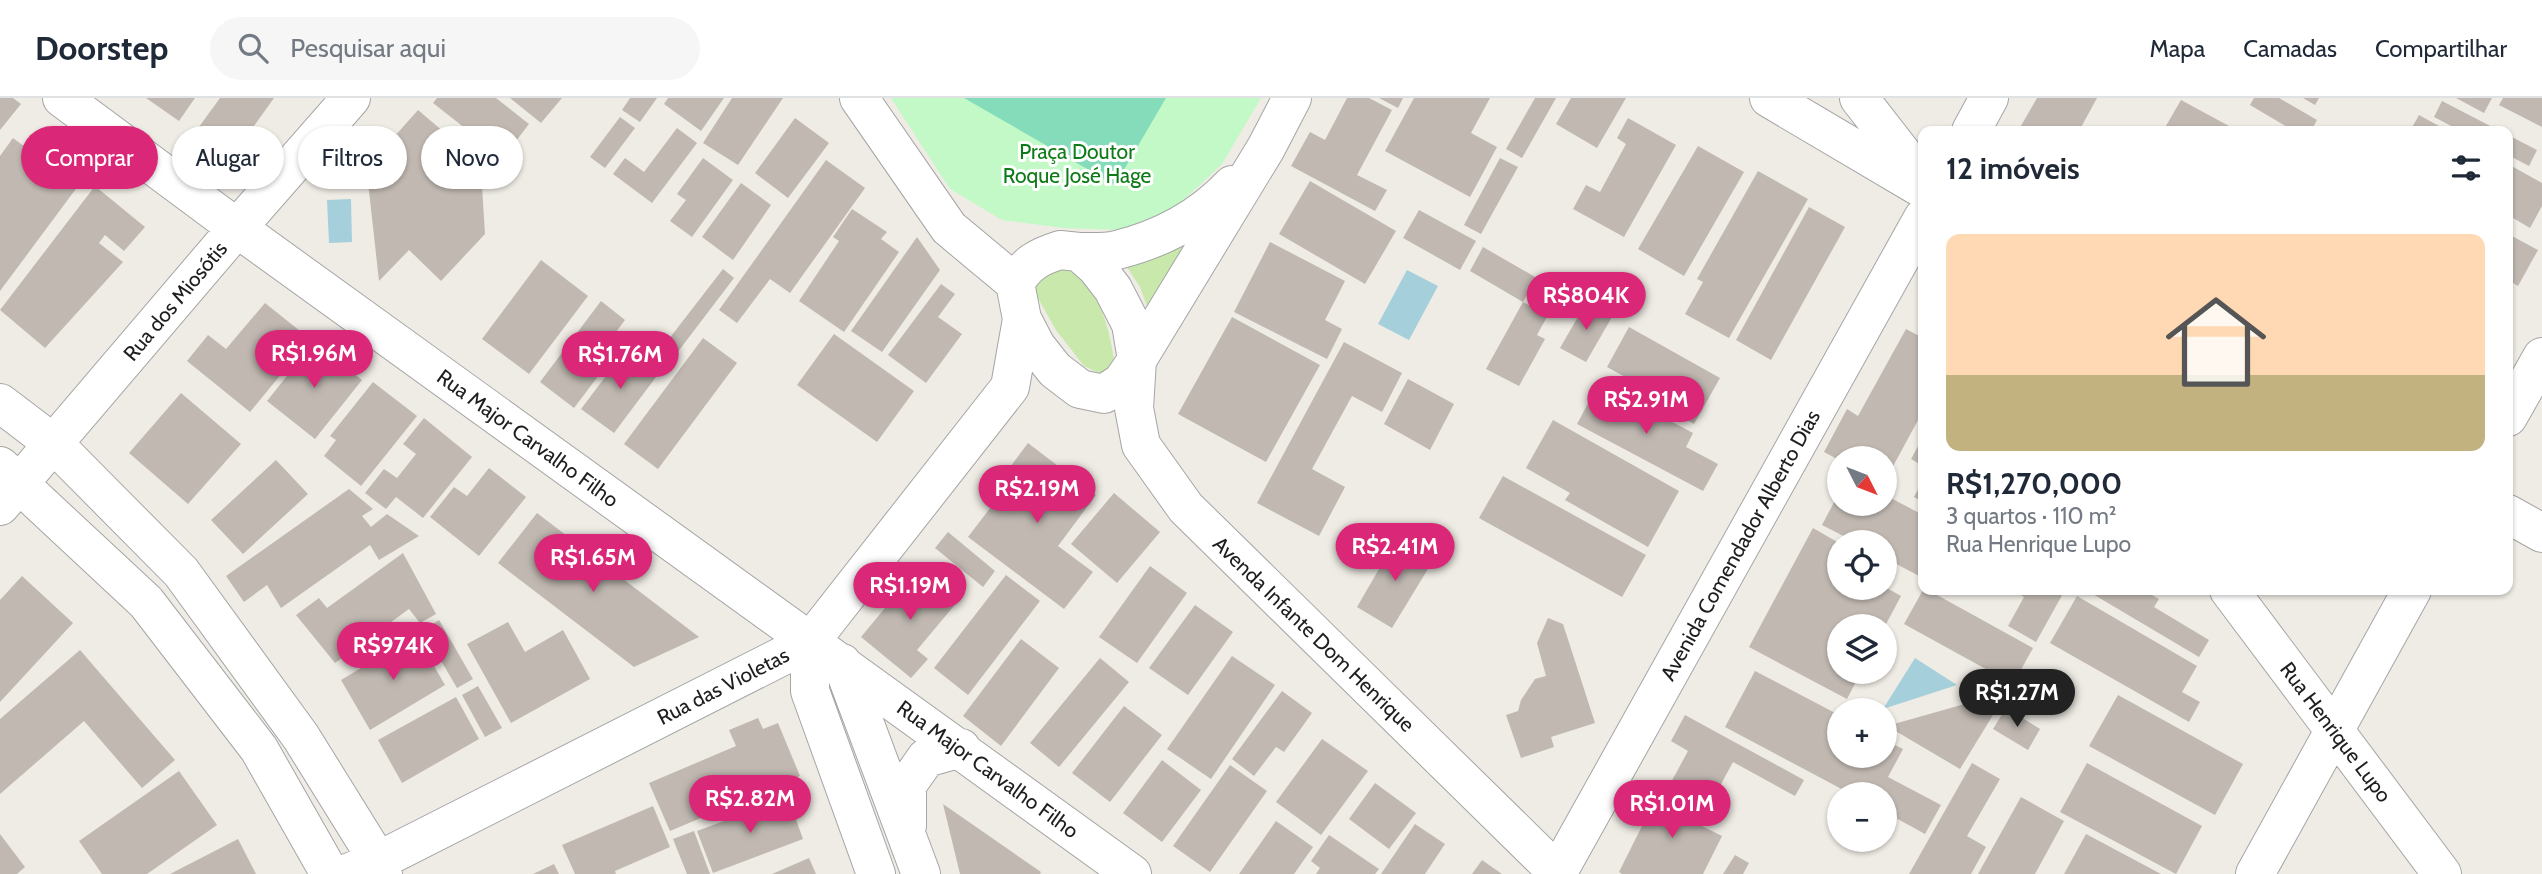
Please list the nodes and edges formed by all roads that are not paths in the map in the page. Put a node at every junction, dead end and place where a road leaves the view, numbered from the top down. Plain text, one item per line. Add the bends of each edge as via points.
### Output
1 (62, 98) edge
2 (351, 98) edge
3 (859, 98) edge
4 (1292, 98) edge
5 (1769, 98) edge
6 (1859, 98) edge
7 (1989, 98) edge
8 (1974, 126) edge
9 (1266, 148) junction
10 (1918, 174) edge
11 (1918, 186) edge
12 (1918, 227) edge
13 (237, 228) junction
14 (1079, 252) junction
15 (1018, 301) junction
16 (2542, 357) edge
17 (1137, 360) junction
18 (1010, 387) junction
19 (1080, 389) junction
20 (0, 403) edge
21 (2513, 408) edge
22 (54, 444) junction
23 (7, 485) edge
24 (2513, 517) edge
25 (2542, 533) edge
26 (2234, 595) edge
27 (2409, 595) edge
28 (810, 642) junction
29 (842, 663) junction
30 (2335, 732) junction
31 (961, 748) junction
32 (907, 835) junction
33 (368, 870) edge
34 (1559, 873) edge
35 (330, 874) edge
36 (876, 874) edge
37 (921, 874) edge
38 (1132, 874) edge
39 (2255, 874) edge
40 (2442, 874) edge

1 - 13 street, Rua Major Carvalho Filho
2 - 13 street, Rua dos Miosótis
3 - 15 street via 949,228
4 - 9 street
5 - 11 street
6 - 10 street
7 - 8 street
9 - 14 street via 1218,200 1172,232 1115,251
9 - 17 street
12 - 34 street, Avenida Comendador Alberto Dias
13 - 22 street, Rua dos Miosótis
13 - 28 street, Rua Major Carvalho Filho
14 - 15 street via 1060,250 1024,268
14 - 17 street via 1113,289 1131,324
15 - 18 street, Rua das Violetas
15 - 19 street via 1036,346 1055,370
16 - 21 street
17 - 19 street via 1122,382 1104,394
17 - 34 street, Avenda Infante Dom Henrique via 1134,408 1141,445 1186,508
18 - 19 street
18 - 28 street, Rua das Violetas
20 - 22 street
22 - 23 street, Rua dos Miosótis
22 - 33 street via 181,572 301,737
23 - 35 street via 146,602 259,749
24 - 25 street
26 - 30 street, Rua Henrique Lupo
27 - 30 street
28 - 29 street, Rua Major Carvalho Filho
28 - 33 street, Rua das Violetas
28 - 36 street via 810,691
29 - 31 street, Rua Major Carvalho Filho
29 - 32 street
30 - 39 street
30 - 40 street, Rua Henrique Lupo
31 - 32 street via 926,758 907,785
31 - 38 street, Rua Major Carvalho Filho
32 - 37 street

